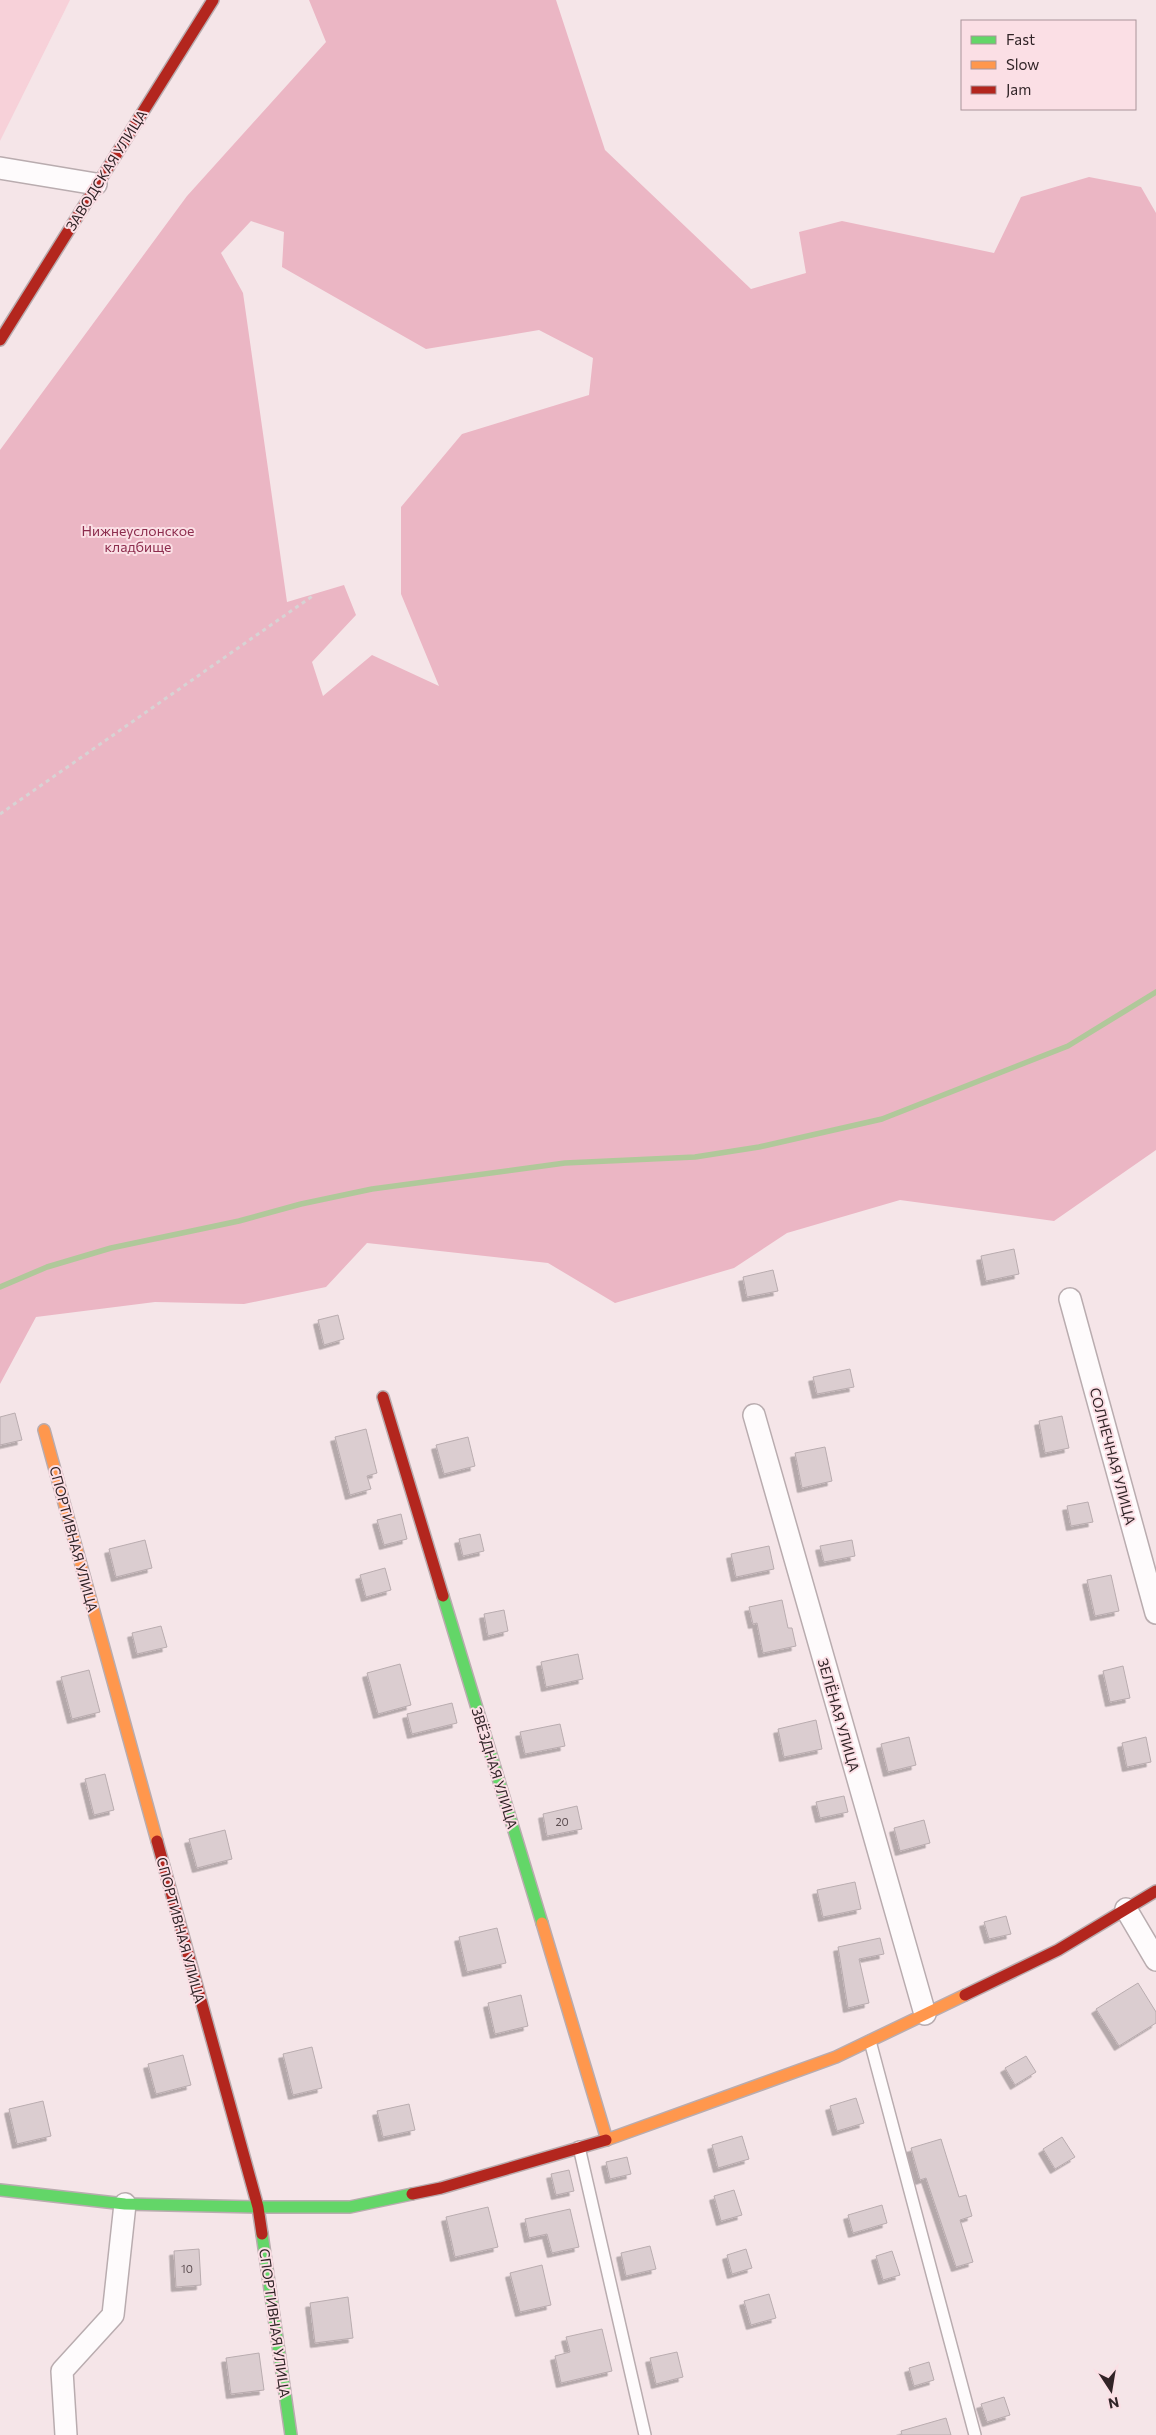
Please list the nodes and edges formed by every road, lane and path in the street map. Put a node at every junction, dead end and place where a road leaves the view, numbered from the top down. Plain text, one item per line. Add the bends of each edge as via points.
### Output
1 (213, 0) edge
2 (0, 168) edge
3 (96, 184) junction
4 (0, 340) edge
5 (314, 594) dead end
6 (0, 814) edge
7 (1070, 1299) dead end
8 (383, 1397) dead end
9 (754, 1415) dead end
10 (44, 1430) dead end
11 (1156, 1614) edge
12 (1156, 1892) edge
13 (1126, 1909) junction
14 (1156, 1960) edge
15 (925, 2014) junction
16 (870, 2041) junction
17 (608, 2140) junction
18 (579, 2148) junction
19 (0, 2190) edge
20 (125, 2204) junction
21 (258, 2207) junction
22 (66, 2435) edge
23 (291, 2435) edge
24 (645, 2435) edge
25 (975, 2435) edge

1 - 3 street, ЗАВОДСКАЯ УЛИЦА
2 - 3 street
3 - 4 street, ЗАВОДСКАЯ УЛИЦА
5 - 6 path
7 - 11 street, СОЛНЕЧНАЯ УЛИЦА
8 - 17 street, ЗВЁЗДНАЯ УЛИЦА
9 - 15 street, ЗЕЛЁНАЯ УЛИЦА
10 - 21 street, СПОРТИВНАЯ УЛИЦА
12 - 13 street
13 - 14 street
13 - 15 street via 1058,1950
15 - 16 street
16 - 17 street via 836,2057
16 - 25 lane
17 - 18 street
18 - 21 street via 441,2188 350,2207
18 - 24 lane
19 - 20 street
20 - 21 street
20 - 22 street via 113,2315 62,2371
21 - 23 street, СПОРТИВНАЯ УЛИЦА

